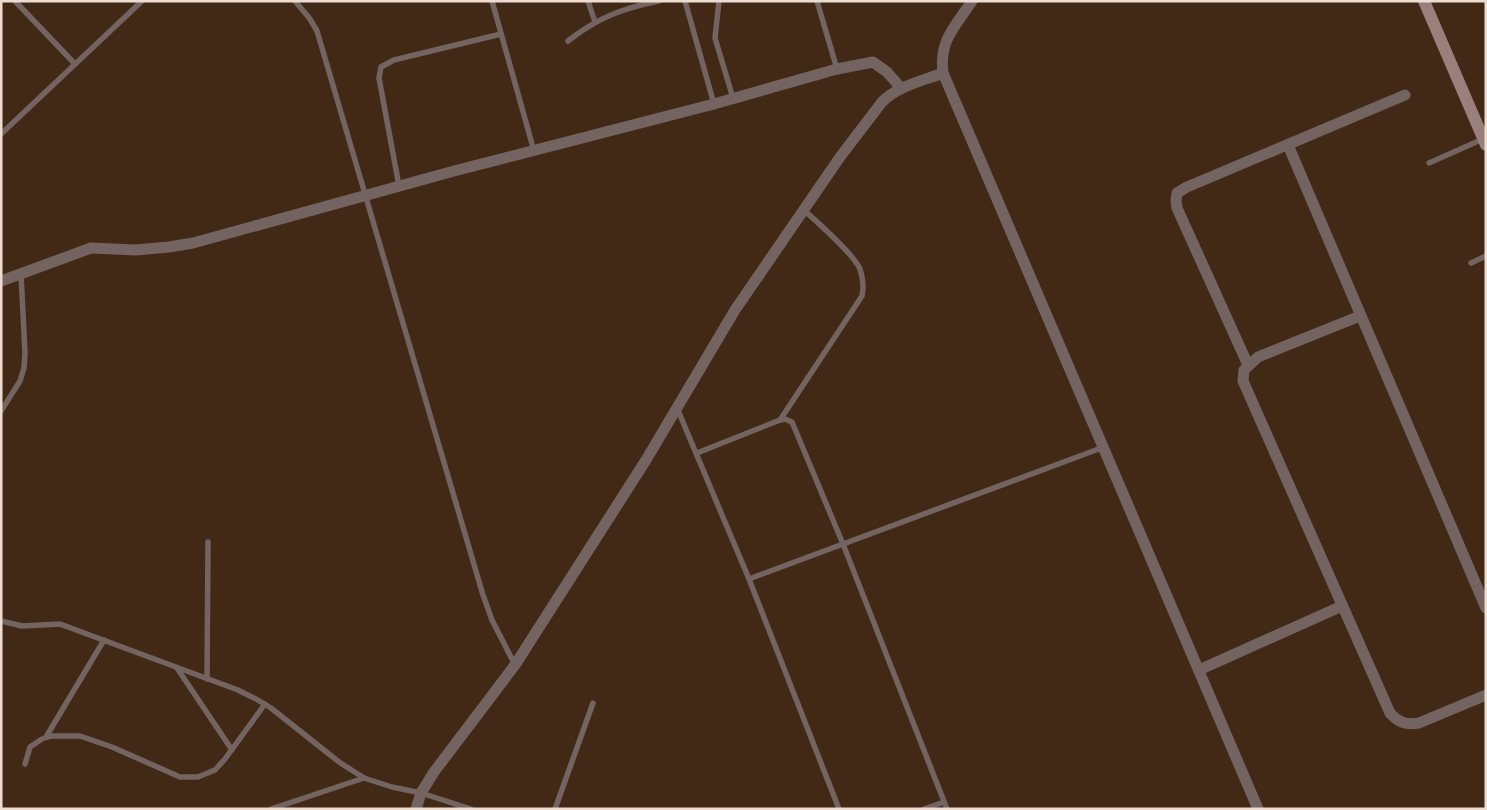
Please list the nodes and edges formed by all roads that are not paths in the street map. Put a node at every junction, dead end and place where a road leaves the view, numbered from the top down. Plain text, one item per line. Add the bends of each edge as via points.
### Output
1 (15, 1) edge
2 (142, 1) edge
3 (295, 1) edge
4 (492, 1) edge
5 (588, 1) edge
6 (659, 1) edge
7 (685, 1) edge
8 (719, 1) edge
9 (817, 1) edge
10 (972, 1) edge
11 (1424, 1) edge
12 (595, 22) junction
13 (501, 34) junction
14 (568, 41) dead end
15 (75, 64) junction
16 (837, 69) junction
17 (943, 73) junction
18 (901, 88) junction
19 (1406, 95) dead end
20 (733, 98) junction
21 (714, 104) junction
22 (1, 134) edge
23 (1485, 143) edge
24 (1288, 145) junction
25 (534, 150) junction
26 (1429, 163) dead end
27 (399, 186) junction
28 (365, 195) junction
29 (804, 210) junction
30 (1486, 256) edge
31 (1471, 262) dead end
32 (20, 274) junction
33 (1, 281) edge
34 (1360, 316) junction
35 (1248, 364) junction
36 (677, 408) junction
37 (1, 411) edge
38 (780, 420) junction
39 (1104, 447) junction
40 (697, 453) junction
41 (208, 542) dead end
42 (842, 544) junction
43 (749, 579) junction
44 (1342, 606) junction
45 (1486, 608) edge
46 (1, 621) edge
47 (104, 640) junction
48 (515, 665) junction
49 (177, 668) junction
50 (1199, 670) junction
51 (206, 679) junction
52 (1486, 695) edge
53 (593, 703) dead end
54 (265, 704) junction
55 (46, 737) junction
56 (232, 750) junction
57 (25, 764) dead end
58 (364, 778) junction
59 (421, 793) junction
60 (944, 802) junction
61 (271, 809) edge
62 (416, 809) edge
63 (471, 809) edge
64 (555, 809) edge
65 (840, 809) edge
66 (924, 809) edge
67 (947, 809) edge
68 (1258, 809) edge

1 - 15 lane
2 - 15 lane
3 - 28 lane via 317,31
4 - 13 lane
5 - 12 lane
6 - 12 lane via 621,10
7 - 21 lane
8 - 20 lane via 715,38
9 - 16 lane
10 - 17 street via 944,43
11 - 23 street
12 - 14 lane
13 - 25 lane
13 - 27 lane via 394,60 381,67 379,78
15 - 22 lane
16 - 18 street via 873,62
16 - 20 street
17 - 18 street
17 - 39 street
18 - 29 street via 882,102
19 - 24 street
20 - 21 street
21 - 25 street
23 - 26 lane
24 - 34 street
24 - 35 street via 1182,189 1176,196 1177,208
25 - 27 street
27 - 28 street
28 - 32 street via 181,246 136,250 90,248
28 - 48 lane via 483,595
29 - 36 street via 735,310
29 - 38 lane via 853,258 859,268 863,289 862,296
30 - 31 lane
32 - 33 street
32 - 37 lane via 26,353 24,368 20,382
34 - 35 street
34 - 45 street
35 - 44 street via 1242,373 1243,381
36 - 40 lane
36 - 48 street
38 - 40 lane
38 - 42 lane via 793,424
39 - 42 lane
39 - 50 street
40 - 43 lane
41 - 51 lane
42 - 43 lane
42 - 60 lane
43 - 65 lane
44 - 50 street
44 - 52 street via 1390,713 1398,722 1419,723
46 - 47 lane via 22,626 60,624
47 - 49 lane
47 - 55 lane
48 - 59 street
49 - 51 lane
49 - 56 lane
50 - 68 street
51 - 54 lane
53 - 64 lane
54 - 56 lane
54 - 58 lane
55 - 56 lane via 66,735 92,739 170,773 190,778 215,770
55 - 57 lane via 30,748
58 - 59 lane
58 - 61 lane
59 - 62 street
59 - 63 lane
60 - 66 lane
60 - 67 lane

